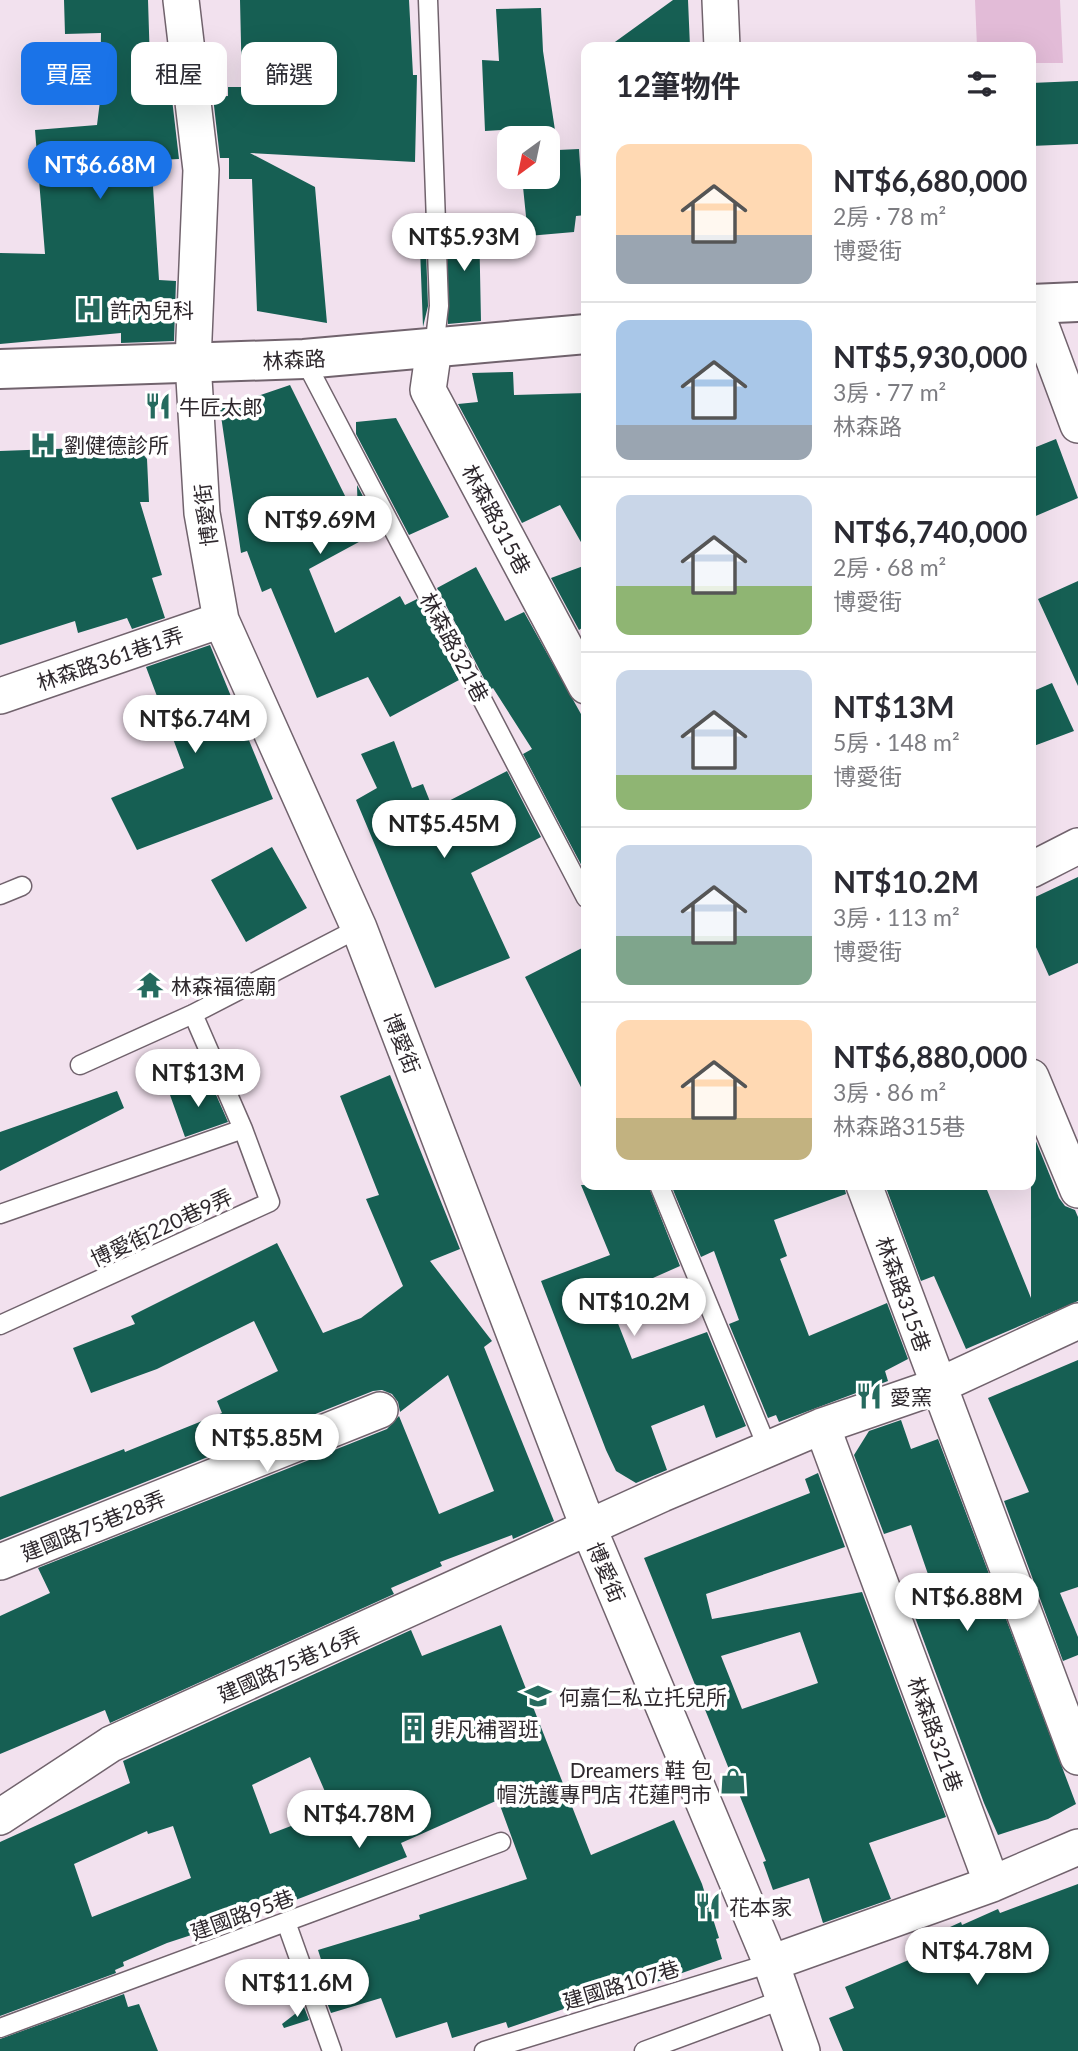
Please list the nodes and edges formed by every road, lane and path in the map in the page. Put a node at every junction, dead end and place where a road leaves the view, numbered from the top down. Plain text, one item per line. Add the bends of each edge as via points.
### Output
1 (181, 0) edge
2 (428, 0) edge
3 (720, 0) edge
4 (722, 42) edge
5 (1078, 302) edge
6 (1036, 304) edge
7 (1036, 315) edge
8 (581, 334) edge
9 (434, 348) junction
10 (304, 359) junction
11 (193, 362) junction
12 (0, 369) edge
13 (1078, 425) edge
14 (221, 620) junction
15 (581, 677) edge
16 (0, 696) edge
17 (1078, 846) edge
18 (1036, 867) edge
19 (22, 886) dead end
20 (581, 888) edge
21 (0, 895) edge
22 (359, 928) junction
23 (193, 1014) junction
24 (80, 1065) dead end
25 (1036, 1089) edge
26 (243, 1129) junction
27 (661, 1190) edge
28 (866, 1190) edge
29 (1078, 1190) edge
30 (0, 1214) edge
31 (1078, 1321) edge
32 (0, 1325) edge
33 (938, 1386) junction
34 (380, 1410) dead end
35 (822, 1426) junction
36 (768, 1449) junction
37 (589, 1530) junction
38 (0, 1562) edge
39 (1078, 1757) edge
40 (0, 1817) edge
41 (500, 1842) dead end
42 (1078, 1847) edge
43 (992, 1884) junction
44 (286, 1922) junction
45 (771, 1963) junction
46 (784, 1998) junction
47 (0, 2028) edge
48 (332, 2051) edge
49 (484, 2051) edge
50 (644, 2051) edge
51 (802, 2051) edge

1 - 11 street, 博愛街 via 201,170
2 - 9 lane via 439,306
3 - 4 street
5 - 6 street
7 - 13 street
8 - 9 street, 林森路
9 - 10 street, 林森路
9 - 15 street, 林森路315巷 via 428,390
10 - 11 street, 林森路
10 - 20 lane, 林森路321巷
11 - 12 street, 林森路
11 - 14 street, 博愛街 via 202,513
14 - 16 street, 林森路361巷1弄
14 - 22 street, 博愛街
17 - 18 street
19 - 21 lane
22 - 23 lane
22 - 37 street, 博愛街
23 - 24 lane
23 - 26 lane, 博愛街220巷9弄
25 - 29 street
26 - 30 lane
26 - 32 lane, 博愛街220巷9弄 via 270,1202
27 - 36 lane
28 - 33 street, 林森路315巷
31 - 33 street
33 - 35 street
33 - 39 street, 林森路315巷
34 - 38 street, 建國路75巷28弄
35 - 36 street
35 - 43 street, 林森路321巷
36 - 37 street
37 - 40 street, 建國路75巷16弄 via 111,1744
37 - 45 street, 博愛街
41 - 44 lane, 建國路95巷
42 - 43 street
43 - 45 street
44 - 47 lane, 建國路95巷
44 - 48 lane
45 - 46 street, 博愛街
45 - 49 lane, 建國路107巷
46 - 50 lane
46 - 51 street, 博愛街

